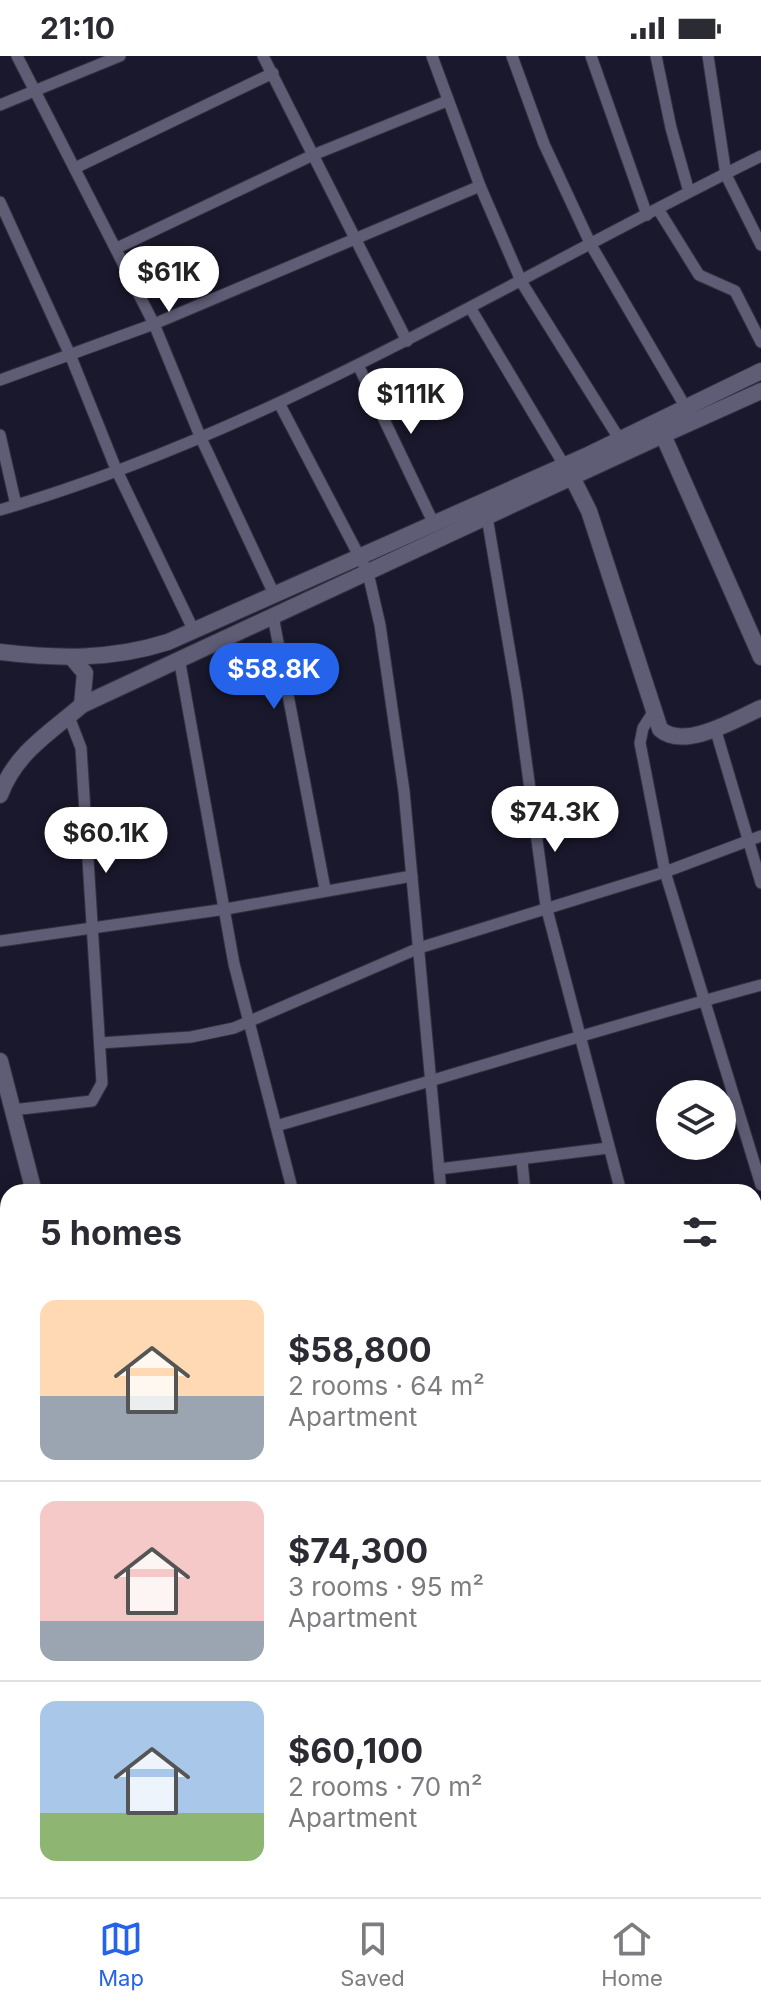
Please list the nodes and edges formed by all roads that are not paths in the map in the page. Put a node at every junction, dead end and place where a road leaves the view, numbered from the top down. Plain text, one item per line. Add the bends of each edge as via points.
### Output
1 (17, 56) edge
2 (120, 56) edge
3 (263, 56) edge
4 (432, 56) edge
5 (512, 56) edge
6 (591, 56) edge
7 (656, 56) edge
8 (708, 56) edge
9 (273, 73) junction
10 (33, 91) junction
11 (447, 101) junction
12 (0, 105) edge
13 (313, 155) junction
14 (761, 156) edge
15 (75, 168) junction
16 (726, 175) junction
17 (480, 186) junction
18 (689, 192) junction
19 (0, 202) edge
20 (652, 212) junction
21 (357, 239) junction
22 (591, 245) junction
23 (761, 245) edge
24 (117, 248) junction
25 (522, 283) junction
26 (471, 309) junction
27 (154, 324) junction
28 (407, 341) junction
29 (761, 342) edge
30 (71, 357) junction
31 (358, 365) junction
32 (761, 371) edge
33 (0, 380) edge
34 (761, 391) edge
35 (279, 403) junction
36 (689, 414) junction
37 (0, 435) edge
38 (663, 435) junction
39 (200, 436) junction
40 (620, 440) junction
41 (116, 469) junction
42 (568, 471) junction
43 (16, 505) junction
44 (0, 510) edge
45 (487, 517) junction
46 (433, 522) junction
47 (359, 555) junction
48 (368, 573) junction
49 (274, 594) junction
50 (273, 616) junction
51 (194, 631) junction
52 (0, 652) edge
53 (761, 657) edge
54 (179, 658) junction
55 (73, 659) junction
56 (82, 705) junction
57 (761, 708) edge
58 (652, 714) junction
59 (69, 717) junction
60 (715, 728) junction
61 (0, 795) edge
62 (761, 836) edge
63 (749, 841) junction
64 (665, 872) junction
65 (412, 876) junction
66 (761, 883) edge
67 (325, 889) junction
68 (546, 906) junction
69 (226, 909) junction
70 (92, 927) junction
71 (0, 941) edge
72 (419, 948) junction
73 (761, 985) edge
74 (702, 1001) junction
75 (248, 1021) junction
76 (579, 1034) junction
77 (100, 1043) junction
78 (0, 1061) edge
79 (433, 1082) junction
80 (12, 1110) junction
81 (276, 1126) junction
82 (608, 1148) junction
83 (522, 1161) junction
84 (439, 1169) junction
85 (32, 1184) edge
86 (291, 1184) edge
87 (440, 1184) edge
88 (524, 1184) edge
89 (619, 1184) edge
90 (761, 1184) edge

1 - 10 street
2 - 10 street
3 - 9 street
4 - 11 street
5 - 22 street via 544,144
6 - 20 street
7 - 18 street
8 - 16 street
9 - 13 street
9 - 15 street
10 - 12 street
10 - 15 street
11 - 13 street
11 - 17 street
13 - 21 street
13 - 24 street
14 - 16 street
15 - 24 street
16 - 18 street
16 - 23 street
17 - 21 street
17 - 25 street
18 - 20 street
19 - 30 street
20 - 22 street
20 - 29 street via 699,275 735,291
21 - 27 street
21 - 28 street
22 - 25 street
22 - 36 street
24 - 27 street
25 - 26 street
25 - 40 street
26 - 28 street
26 - 42 street
27 - 30 street
27 - 39 street
28 - 31 street
30 - 33 street
30 - 41 street
31 - 35 street
31 - 46 street
32 - 36 street
34 - 36 street
35 - 39 street
35 - 47 street
36 - 38 street
36 - 40 street
37 - 43 street
38 - 42 street
38 - 53 street
39 - 41 street
39 - 49 street
40 - 42 street
41 - 43 street
41 - 51 street
42 - 45 street
42 - 46 street
42 - 58 street via 589,511
43 - 44 street
45 - 48 street
45 - 68 street
46 - 47 street
47 - 48 street
47 - 49 street
48 - 50 street
48 - 65 street via 398,745
49 - 51 street
50 - 54 street
50 - 67 street
51 - 55 street via 128,654
52 - 55 street
54 - 56 street
54 - 69 street
55 - 56 street via 85,673
56 - 59 street
57 - 60 street
58 - 60 street via 671,736
58 - 64 street via 640,743
59 - 61 street via 35,741
59 - 70 street via 81,748
60 - 63 street
62 - 63 street
63 - 64 street
63 - 66 street
64 - 68 street
64 - 74 street
65 - 67 street
65 - 72 street
67 - 69 street
68 - 72 street
68 - 76 street
69 - 70 street
69 - 75 street
70 - 71 street
70 - 77 street
72 - 75 street
72 - 79 street
73 - 74 street
74 - 76 street
74 - 90 street
75 - 77 street via 207,1035
75 - 81 street
76 - 79 street
76 - 82 street
77 - 80 street via 102,1083 92,1101
78 - 80 street
79 - 81 street
79 - 84 street
80 - 85 street
81 - 86 street
82 - 83 street
82 - 89 street
83 - 84 street
83 - 88 street
84 - 87 street

